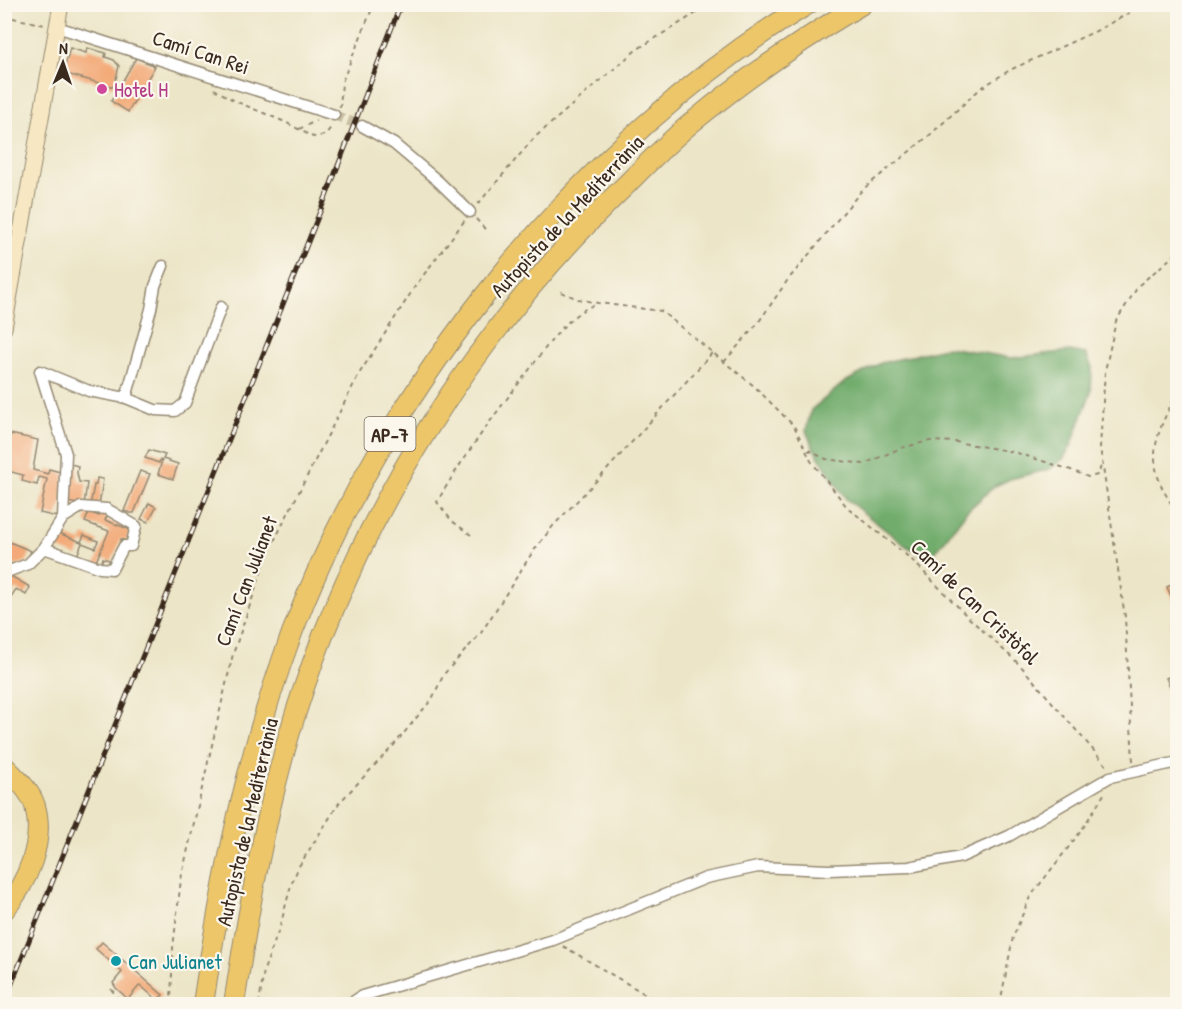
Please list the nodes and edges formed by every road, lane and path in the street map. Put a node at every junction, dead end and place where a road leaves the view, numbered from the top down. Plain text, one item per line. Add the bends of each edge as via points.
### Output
1 (61, 4) edge
2 (374, 4) edge
3 (711, 4) edge
4 (808, 4) edge
5 (862, 4) edge
6 (1140, 4) edge
7 (4, 16) edge
8 (57, 27) junction
9 (215, 89) dead end
10 (329, 116) joint
11 (362, 126) tunnel mouth
12 (298, 129) junction
13 (470, 212) junction
14 (488, 232) dead end
15 (1178, 252) edge
16 (163, 266) dead end
17 (561, 292) dead end
18 (598, 303) junction
19 (221, 307) dead end
20 (4, 328) edge
21 (712, 353) junction
22 (724, 362) junction
23 (1178, 391) edge
24 (126, 398) junction
25 (806, 449) junction
26 (1102, 464) junction
27 (1178, 513) edge
28 (63, 518) junction
29 (471, 535) dead end
30 (44, 548) junction
31 (4, 573) edge
32 (1178, 762) edge
33 (4, 766) edge
34 (1131, 772) junction
35 (1115, 776) junction
36 (4, 777) edge
37 (37, 826) junction
38 (4, 910) edge
39 (553, 940) junction
40 (111, 990) dead end
41 (123, 1005) edge
42 (169, 1005) edge
43 (203, 1005) edge
44 (234, 1005) edge
45 (259, 1005) edge
46 (350, 1005) edge
47 (662, 1005) edge
48 (1000, 1005) edge

1 - 8 main road
2 - 12 path via 342,82 340,107 333,126 325,135 313,137
3 - 13 path, Camí Can Julianet via 636,50 534,138
4 - 43 highway, Autopista de la Mediterrània / AP-7 via 675,99 583,184 475,307 393,429 311,585 267,707 228,856
5 - 44 highway, Autopista de la Mediterrània / AP-7 via 696,119 555,258 459,380 390,493 344,587 295,714 259,862
6 - 22 path via 1096,31 1010,70 981,88 862,190
7 - 8 path
8 - 10 street, Camí Can Rei
8 - 20 main road
9 - 12 path
10 - 12 path
11 - 13 street via 402,151
13 - 14 path
13 - 42 path, Camí Can Julianet via 416,285 360,374 268,553 233,654 196,810 177,901
15 - 26 path via 1138,285 1116,321 1105,371
16 - 24 street
17 - 18 path
18 - 21 path, Camí de Can Cristòfol via 661,311
18 - 29 path via 588,306 564,326 488,423 437,502 452,521
19 - 24 street via 184,403 175,411 155,410
21 - 22 path, Camí de Can Cristòfol
21 - 45 path via 553,526 481,633 444,674 427,705 339,803 291,885 264,970
22 - 25 path, Camí de Can Cristòfol via 794,426
23 - 27 path via 1159,427 1154,450 1156,475
24 - 28 street via 89,391 40,371 66,454
25 - 26 path via 826,459 864,464 929,441 956,442 1014,452 1088,477 1098,475
25 - 35 path, Camí de Can Cristòfol via 847,507 911,559 1020,665
26 - 34 path via 1125,617 1134,752
28 - 30 street
28 - 30 street via 81,507 107,509 136,526 131,546 124,546 112,568 100,568
30 - 31 street via 28,564
32 - 34 street
33 - 37 highway via 32,798
34 - 35 street
35 - 39 street via 1009,836 961,858 909,867 758,867 706,878
35 - 48 path via 1082,831 1030,897 1013,937
36 - 37 highway via 17,790
37 - 38 highway via 34,853 22,886
39 - 46 street via 363,996
39 - 47 path
40 - 41 path

